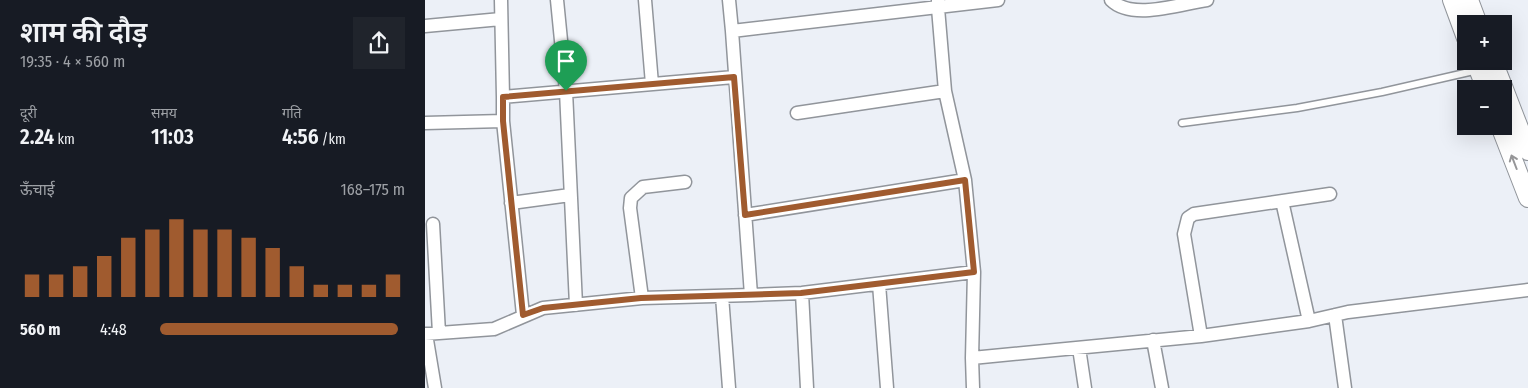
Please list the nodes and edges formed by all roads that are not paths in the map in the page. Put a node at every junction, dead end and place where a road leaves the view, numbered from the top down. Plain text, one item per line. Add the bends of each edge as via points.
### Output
1 (501, 0) edge
2 (557, 0) edge
3 (645, 0) edge
4 (729, 0) edge
5 (997, 0) edge
6 (1111, 0) edge
7 (1207, 0) edge
8 (1452, 0) edge
9 (1469, 0) edge
10 (938, 4) edge
11 (1458, 15) edge
12 (1475, 15) edge
13 (501, 19) junction
14 (425, 26) edge
15 (732, 31) junction
16 (1461, 70) edge
17 (1487, 70) edge
18 (734, 77) junction
19 (1496, 80) edge
20 (652, 84) junction
21 (566, 91) junction
22 (945, 91) junction
23 (503, 97) junction
24 (1512, 110) edge
25 (797, 113) dead end
26 (503, 121) junction
27 (1181, 123) dead end
28 (425, 124) edge
29 (1504, 135) edge
30 (1528, 151) edge
31 (965, 180) junction
32 (685, 182) dead end
33 (1330, 194) dead end
34 (571, 195) junction
35 (1528, 198) edge
36 (1282, 201) junction
37 (511, 203) junction
38 (745, 215) junction
39 (433, 224) dead end
40 (974, 272) junction
41 (879, 284) junction
42 (1528, 290) edge
43 (801, 293) junction
44 (751, 295) junction
45 (722, 296) junction
46 (641, 298) junction
47 (576, 304) junction
48 (523, 315) junction
49 (1335, 315) junction
50 (1309, 321) junction
51 (430, 333) edge
52 (1201, 336) junction
53 (1153, 340) junction
54 (1079, 348) junction
55 (972, 358) junction
56 (435, 388) edge
57 (729, 388) edge
58 (807, 388) edge
59 (887, 388) edge
60 (973, 388) edge
61 (1085, 388) edge
62 (1162, 388) edge
63 (1345, 388) edge

1 - 13 street
2 - 21 street
3 - 20 street
4 - 15 street
5 - 10 street
6 - 7 street via 1119,7 1136,12
8 - 11 street
9 - 12 street
10 - 15 street
10 - 22 street
13 - 14 street
13 - 23 street
15 - 18 street
16 - 27 lane via 1382,92 1297,108
17 - 19 street
18 - 20 street
18 - 38 street
20 - 21 street
21 - 23 street
21 - 34 street
22 - 25 street
22 - 31 street
23 - 26 street
24 - 30 street
26 - 28 street
26 - 37 street
35 -> 29 street
31 - 38 street
31 - 40 street
32 - 46 street via 643,187 631,198
33 - 36 street
34 - 37 street
34 - 47 street
36 - 50 street
36 - 52 street via 1194,214 1188,218 1184,234
37 - 48 street
38 - 44 street
39 - 51 street
40 - 41 street
40 - 55 street
41 - 43 street
41 - 59 street
42 - 49 street
43 - 44 street
43 - 58 street
44 - 45 street
45 - 46 street
45 - 57 street
46 - 47 street
47 - 48 street via 543,308
48 - 51 street via 493,329
49 - 50 street
49 - 63 street
50 - 52 street
51 - 56 street
52 - 53 street
53 - 54 street
53 - 62 street
54 - 55 street
54 - 61 street
55 - 60 street

